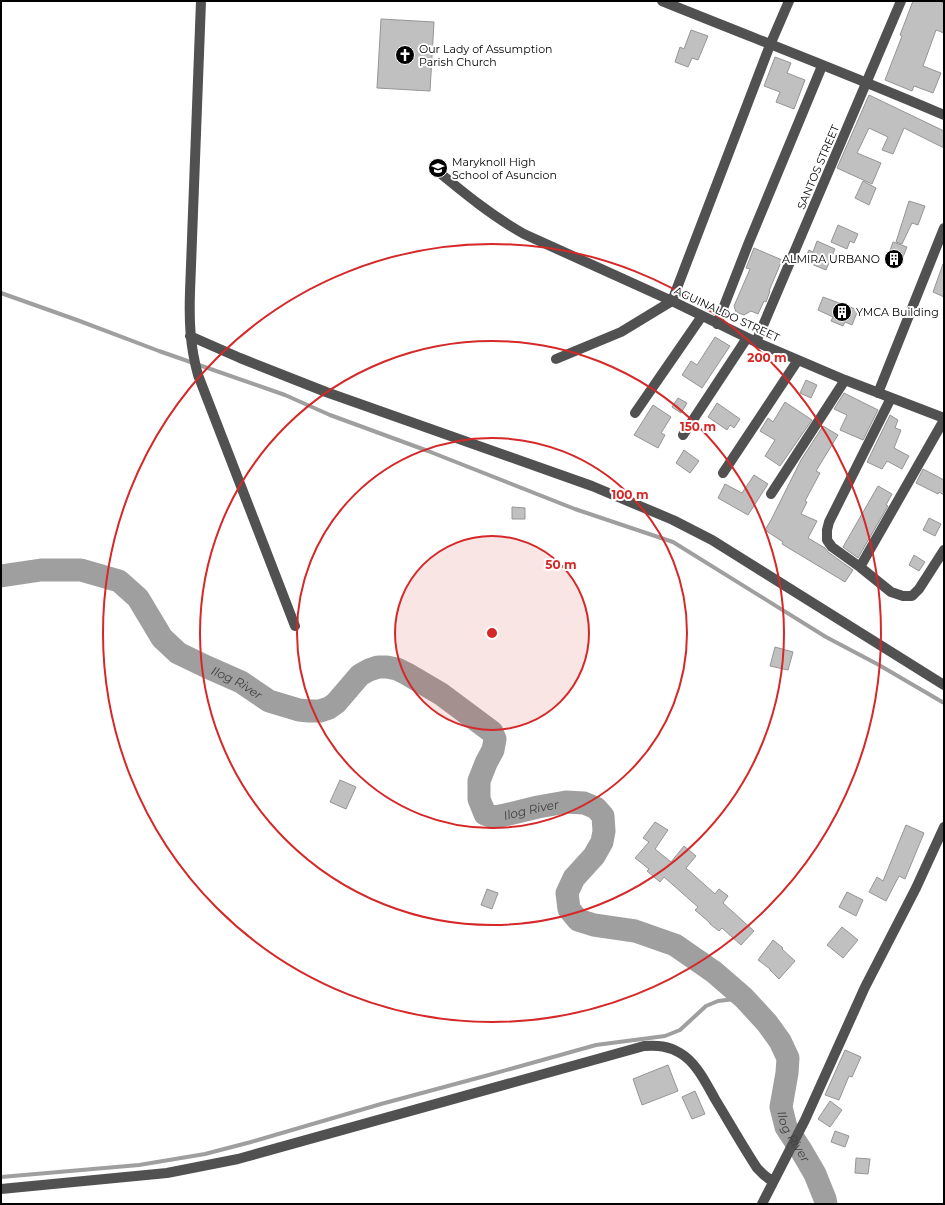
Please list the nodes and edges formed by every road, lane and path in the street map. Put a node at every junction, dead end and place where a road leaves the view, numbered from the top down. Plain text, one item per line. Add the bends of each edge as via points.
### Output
1 (201, 1) edge
2 (662, 1) edge
3 (789, 1) edge
4 (901, 1) edge
5 (770, 45) junction
6 (822, 66) junction
7 (867, 82) junction
8 (944, 115) edge
9 (435, 169) dead end
10 (944, 228) edge
11 (672, 301) junction
12 (702, 316) junction
13 (717, 324) junction
14 (190, 336) junction
15 (747, 338) junction
16 (756, 342) junction
17 (556, 359) dead end
18 (798, 360) junction
19 (845, 380) junction
20 (878, 393) junction
21 (891, 398) junction
22 (635, 413) dead end
23 (944, 419) edge
24 (683, 435) dead end
25 (723, 473) dead end
26 (771, 494) dead end
27 (944, 550) edge
28 (860, 567) junction
29 (295, 626) dead end
30 (944, 684) edge
31 (944, 827) edge
32 (773, 1182) junction
33 (1, 1189) edge
34 (762, 1204) edge

1 - 14 street
2 - 5 street
3 - 5 street
4 - 7 street, SANTOS STREET
5 - 6 street
5 - 11 street
6 - 7 street
6 - 13 street
7 - 8 street
7 - 16 street, SANTOS STREET
9 - 11 street, AGUINALDO STREET via 474,201 524,234
10 - 20 street
11 - 12 street, AGUINALDO STREET
11 - 17 street via 621,332
12 - 13 street, AGUINALDO STREET
12 - 22 street
13 - 15 street, AGUINALDO STREET
14 - 29 street via 198,376
14 - 30 street via 281,375 592,486 673,520 712,540
15 - 16 street, AGUINALDO STREET
15 - 24 street
16 - 18 street, AGUINALDO STREET
18 - 19 street, AGUINALDO STREET
18 - 25 street
19 - 20 street, AGUINALDO STREET
19 - 26 street
20 - 21 street, AGUINALDO STREET
21 - 23 street, AGUINALDO STREET
21 - 28 street via 827,530 827,540 832,547
23 - 28 street
27 - 28 street via 912,596 891,592
31 - 32 street
32 - 33 street via 757,1168 692,1063 681,1053 658,1045 637,1048 238,1159 167,1173
32 - 34 street

